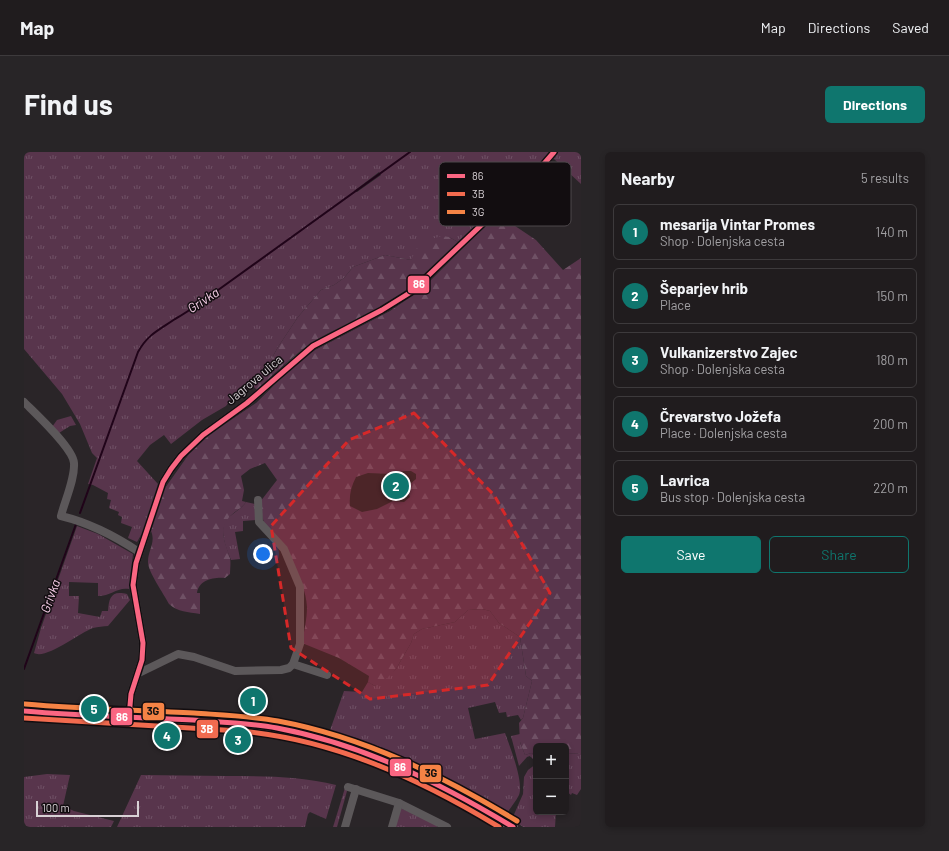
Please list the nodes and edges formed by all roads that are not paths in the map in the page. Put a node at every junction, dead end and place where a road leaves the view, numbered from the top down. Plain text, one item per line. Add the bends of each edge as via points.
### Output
1 (554, 152) edge
2 (545, 162) edge
3 (480, 226) edge
4 (24, 402) edge
5 (258, 500) dead end
6 (139, 552) junction
7 (293, 664) junction
8 (139, 672) junction
9 (327, 675) dead end
10 (24, 711) edge
11 (129, 717) junction
12 (399, 804) junction
13 (345, 827) edge
14 (392, 827) edge
15 (447, 827) edge
16 (512, 827) edge

1 - 2 street, Jagrova ulica
3 - 6 street, Jagrova ulica via 411,292 313,346 247,403 203,434 181,456 163,482
4 - 6 street via 73,456 74,468 61,516 104,531
5 - 7 street via 259,522 284,549 300,587 300,644
6 - 8 street, Jagrova ulica via 133,585 143,643
7 - 8 street via 281,670 235,671 178,654
7 - 9 street
8 - 11 street, Jagrova ulica via 131,694
10 - 11 main road
11 - 16 main road via 276,728 342,745 445,789
12 - 13 street via 352,788
12 - 14 street
12 - 15 street

